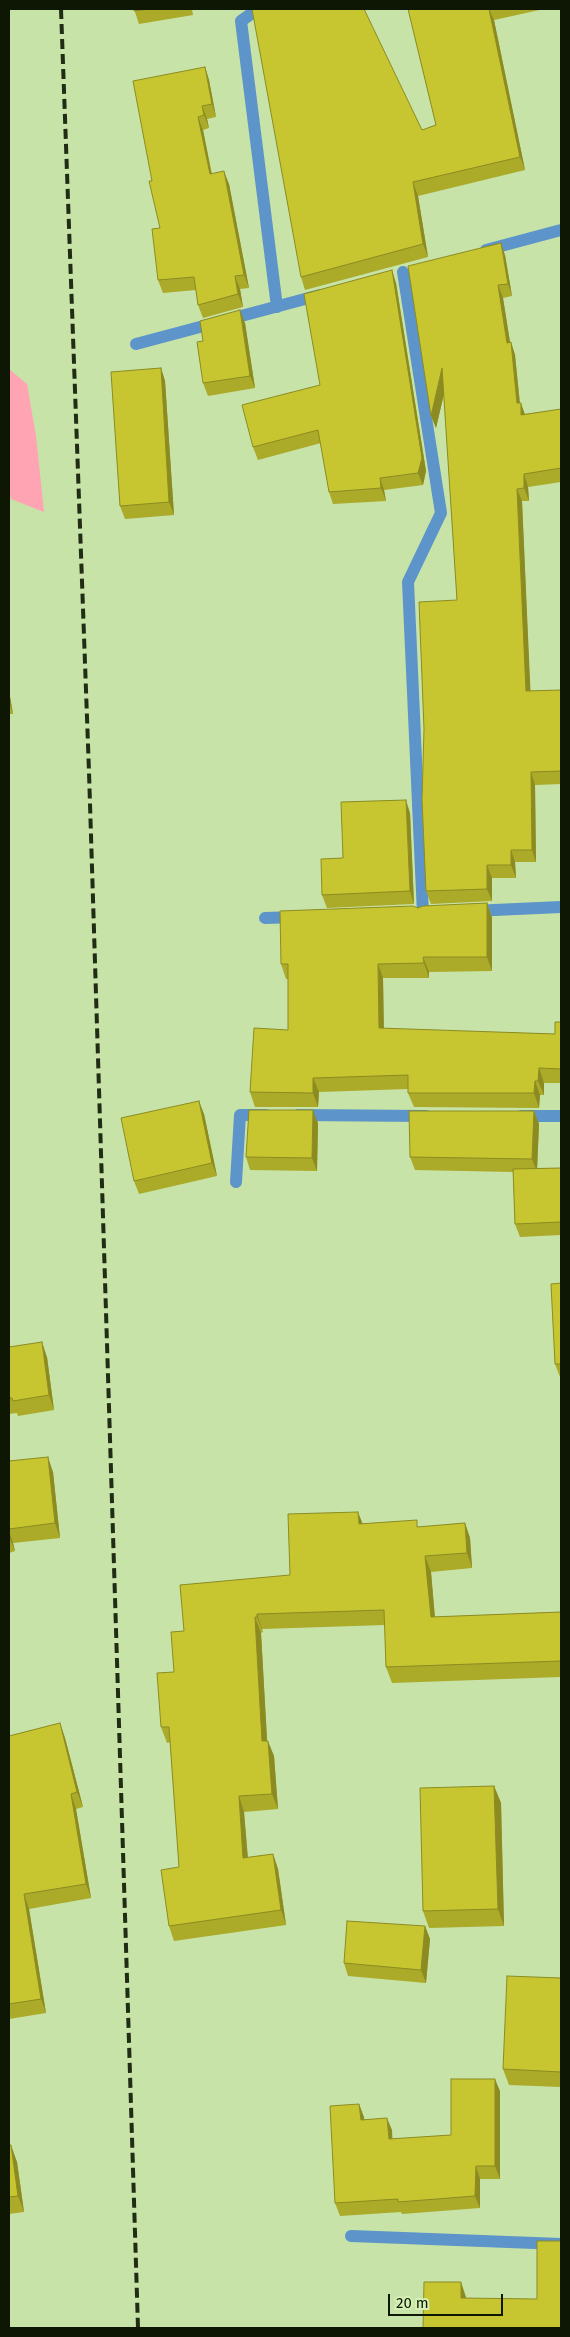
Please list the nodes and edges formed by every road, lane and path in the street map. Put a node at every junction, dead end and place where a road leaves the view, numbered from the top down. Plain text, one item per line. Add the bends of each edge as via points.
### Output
1 (258, 9) edge
2 (561, 230) edge
3 (478, 252) edge
4 (403, 272) dead end
5 (331, 292) edge
6 (277, 307) junction
7 (136, 344) dead end
8 (561, 907) edge
9 (463, 912) edge
10 (423, 914) edge
11 (314, 916) edge
12 (265, 918) dead end
13 (435, 1116) edge
14 (512, 1116) edge
15 (561, 1116) edge
16 (236, 1182) dead end
17 (351, 2236) dead end
18 (561, 2244) edge

1 - 6 street via 240,21
2 - 3 street
4 - 10 street via 441,513 408,582
5 - 6 street
6 - 7 street
8 - 9 street
11 - 12 street
13 - 16 street via 240,1115
14 - 15 street
17 - 18 street

